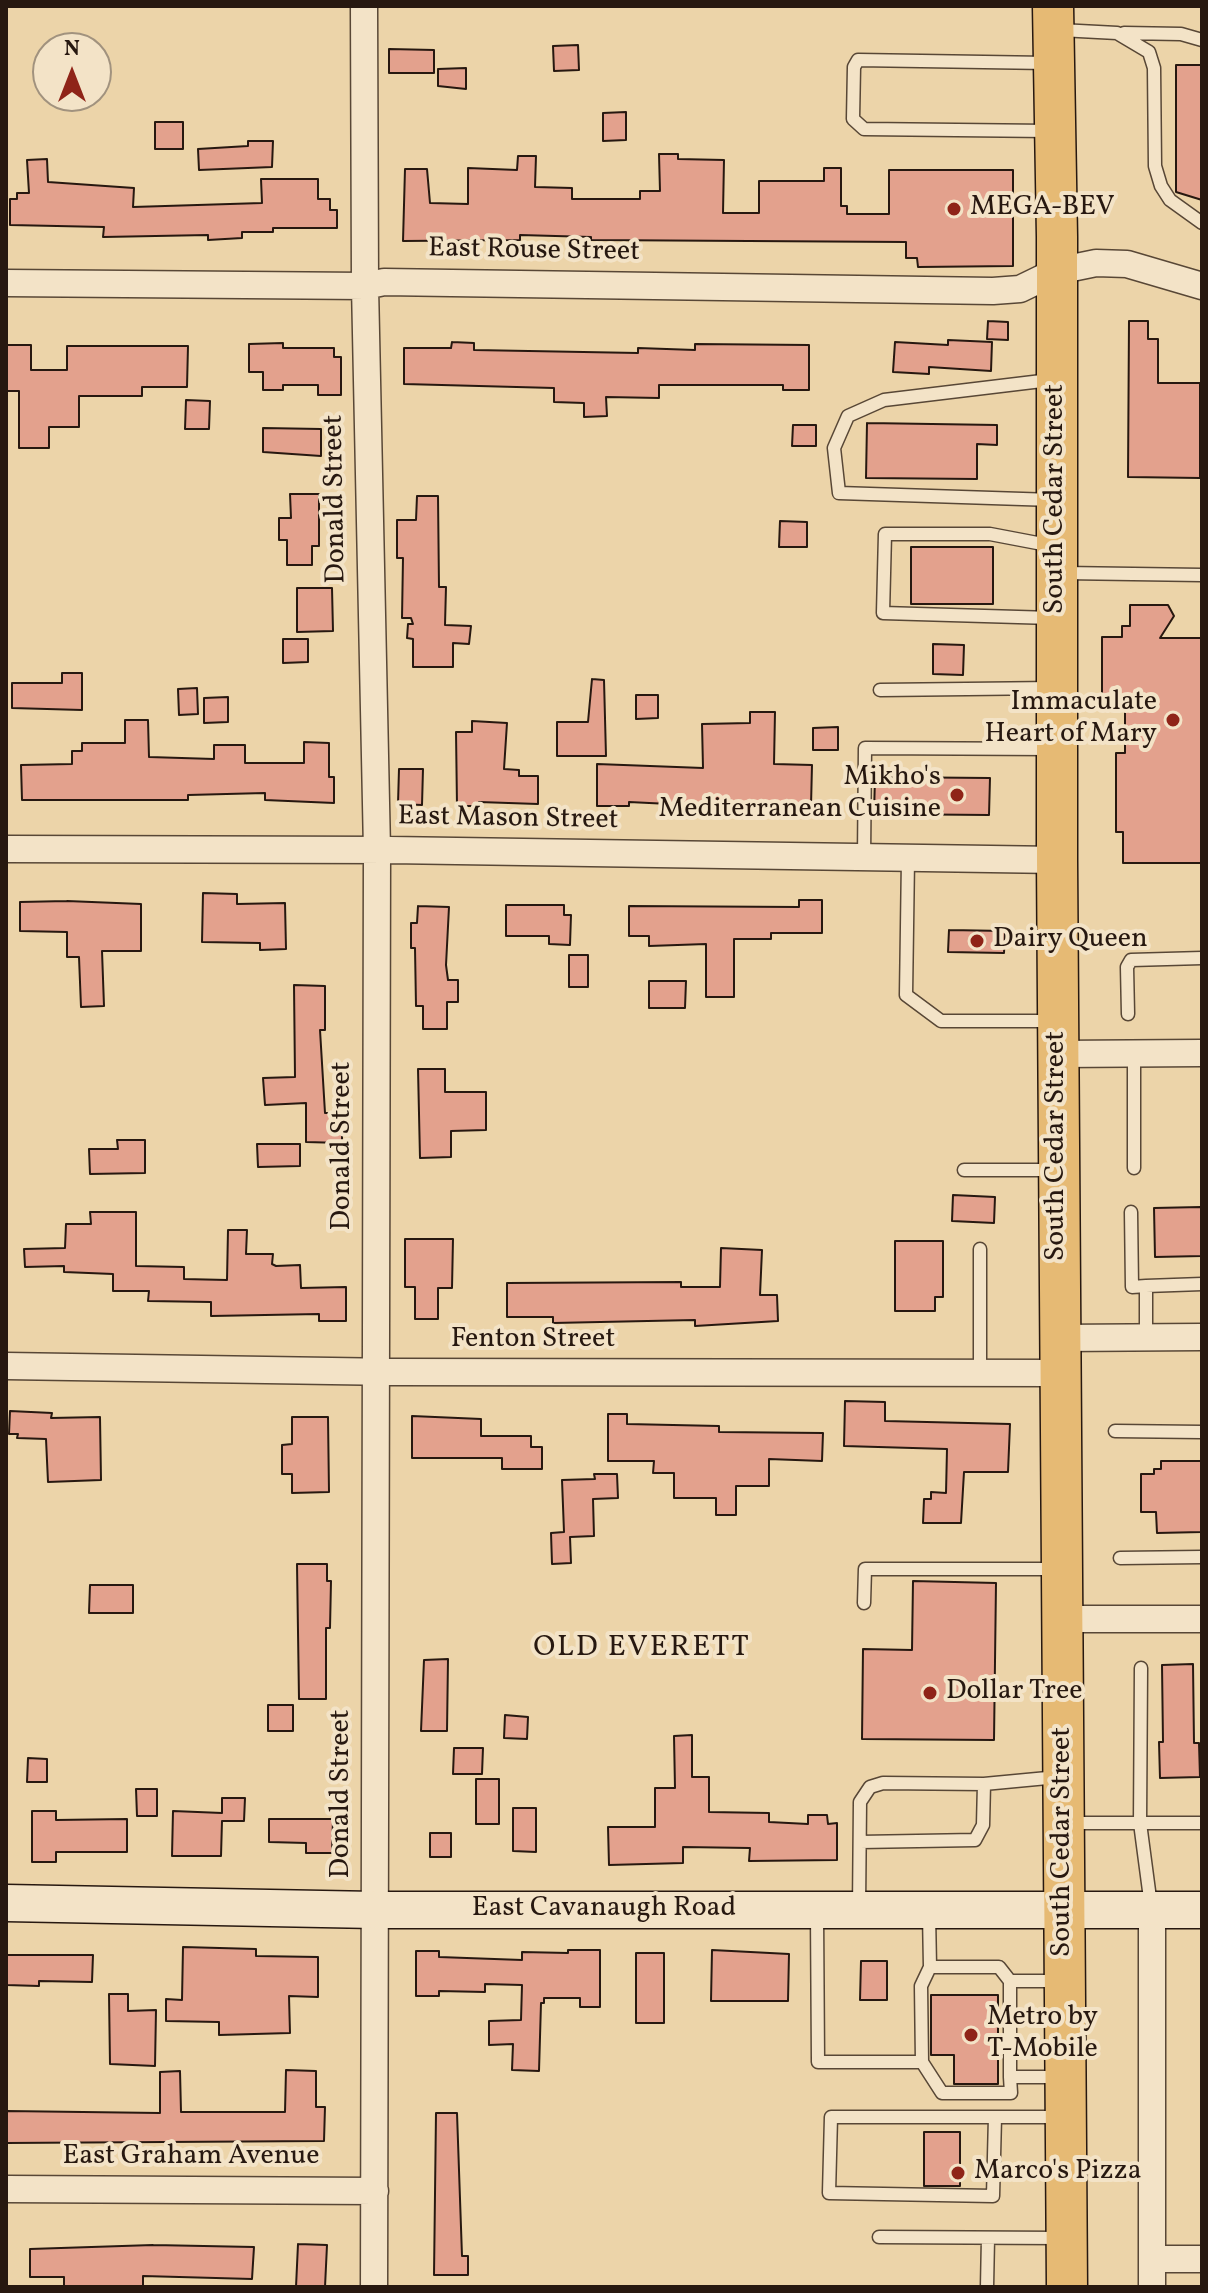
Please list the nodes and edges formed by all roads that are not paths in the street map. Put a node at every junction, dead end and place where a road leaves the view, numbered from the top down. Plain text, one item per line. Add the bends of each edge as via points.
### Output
1 (364, 6) edge
2 (1053, 33) edge
3 (1117, 33) junction
4 (1202, 40) edge
5 (1056, 131) junction
6 (1202, 223) edge
7 (1057, 271) junction
8 (6, 283) edge
9 (365, 286) junction
10 (1202, 286) edge
11 (1057, 379) junction
12 (1057, 500) junction
13 (1057, 560) junction
14 (1202, 575) edge
15 (1057, 618) junction
16 (1057, 688) junction
17 (880, 690) dead end
18 (1057, 749) junction
19 (6, 849) edge
20 (377, 850) junction
21 (864, 858) junction
22 (908, 859) junction
23 (1057, 860) junction
24 (1202, 958) edge
25 (1128, 1014) dead end
26 (1058, 1038) junction
27 (1202, 1053) edge
28 (1134, 1054) junction
29 (1134, 1168) dead end
30 (964, 1170) dead end
31 (1059, 1170) junction
32 (1131, 1212) dead end
33 (980, 1249) dead end
34 (1202, 1284) edge
35 (1146, 1286) junction
36 (1146, 1337) junction
37 (1202, 1337) edge
38 (1060, 1355) junction
39 (6, 1366) edge
40 (376, 1372) junction
41 (980, 1374) junction
42 (1115, 1431) dead end
43 (1202, 1432) edge
44 (1202, 1557) edge
45 (1120, 1558) dead end
46 (1062, 1569) junction
47 (864, 1603) dead end
48 (1063, 1619) junction
49 (1202, 1619) edge
50 (1141, 1668) dead end
51 (1064, 1777) junction
52 (984, 1784) junction
53 (1063, 1823) junction
54 (1140, 1823) junction
55 (1202, 1823) edge
56 (860, 1842) junction
57 (6, 1903) edge
58 (375, 1910) junction
59 (1152, 1910) junction
60 (1202, 1910) edge
61 (817, 1911) junction
62 (859, 1911) junction
63 (1065, 1911) junction
64 (929, 1912) junction
65 (930, 1967) junction
66 (1010, 1981) junction
67 (1065, 1981) junction
68 (922, 2062) junction
69 (1010, 2077) junction
70 (1066, 2077) junction
71 (995, 2117) junction
72 (1066, 2117) junction
73 (6, 2189) edge
74 (375, 2191) junction
75 (879, 2237) dead end
76 (988, 2238) junction
77 (1067, 2238) junction
78 (1152, 2259) junction
79 (1202, 2259) edge
80 (374, 2287) edge
81 (987, 2287) edge
82 (1067, 2287) edge
83 (1152, 2287) edge

1 - 9 street, Donald Street
2 - 3 lane
2 - 5 main road, South Cedar Street
2 - 5 lane via 858,60 853,119 864,129
3 - 4 lane via 1181,34
3 - 6 lane via 1149,52 1154,68 1155,166 1161,186 1170,200
5 - 7 main road, South Cedar Street
7 - 9 street, East Rouse Street via 1020,289 993,291 384,282
7 - 10 street, East Rouse Street via 1096,263 1127,264
7 - 11 main road, South Cedar Street
8 - 9 street, East Rouse Street
9 - 20 street, Donald Street
11 - 12 main road, South Cedar Street
11 - 12 lane via 884,400 848,416 834,448 839,493
12 - 13 main road, South Cedar Street
13 - 14 lane
13 - 15 main road, South Cedar Street
13 - 15 lane via 990,534 885,534 883,613
15 - 16 main road, South Cedar Street
16 - 17 lane
16 - 18 main road, South Cedar Street
18 - 21 lane via 865,748
18 - 23 main road, South Cedar Street
19 - 20 street, East Mason Street
20 - 21 street, East Mason Street
20 - 40 street, Donald Street
21 - 22 street, East Mason Street
22 - 23 street, East Mason Street
22 - 26 lane via 906,995 941,1021
23 - 26 main road, South Cedar Street
24 - 25 lane via 1131,960
26 - 28 street
26 - 31 main road, South Cedar Street
27 - 28 street
28 - 29 lane
30 - 31 lane
31 - 38 main road, South Cedar Street
32 - 35 lane via 1132,1287
33 - 41 lane
34 - 35 lane
35 - 36 lane
36 - 37 street, Fenton Street
36 - 38 street, Fenton Street
38 - 41 street, Fenton Street
38 - 46 main road, South Cedar Street
39 - 40 street, Fenton Street
40 - 41 street, Fenton Street
40 - 58 street, Donald Street
42 - 43 lane
44 - 45 lane
46 - 47 lane via 865,1569
46 - 48 main road, South Cedar Street
48 - 49 street
48 - 51 main road, South Cedar Street
50 - 54 lane
51 - 52 lane
51 - 53 main road, South Cedar Street
52 - 56 lane via 870,1787 860,1802
52 - 56 lane via 983,1825 975,1840
53 - 54 lane
53 - 63 main road, South Cedar Street
54 - 55 lane
54 - 59 lane
56 - 62 lane
57 - 58 street, East Cavanaugh Road
58 - 61 street, East Cavanaugh Road
58 - 74 street, Donald Street
59 - 60 street, East Cavanaugh Road
59 - 63 street, East Cavanaugh Road
59 - 78 street
61 - 62 street, East Cavanaugh Road
61 - 68 lane via 818,2062
62 - 64 street, East Cavanaugh Road
63 - 64 street, East Cavanaugh Road
63 - 67 main road, South Cedar Street
64 - 65 lane
65 - 66 lane via 999,1967
65 - 68 lane via 921,1986
66 - 67 lane
66 - 69 lane
67 - 70 main road, South Cedar Street
68 - 69 lane via 942,2093 1011,2093
69 - 70 lane
70 - 72 main road, South Cedar Street
71 - 71 lane via 831,2117 829,2193 993,2196
71 - 72 lane
72 - 77 main road, South Cedar Street
73 - 74 street, East Graham Avenue
74 - 80 street, Donald Street
75 - 76 lane
76 - 77 lane
76 - 81 lane
77 - 82 main road, South Cedar Street
78 - 79 street
78 - 83 street

